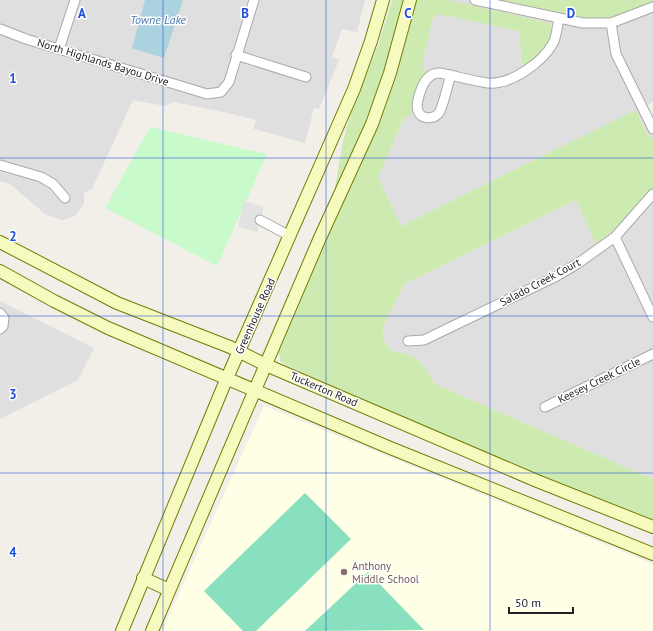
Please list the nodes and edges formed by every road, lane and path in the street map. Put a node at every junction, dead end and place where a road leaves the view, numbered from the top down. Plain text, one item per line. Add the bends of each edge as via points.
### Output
1 (74, 0) edge
2 (254, 0) edge
3 (383, 0) edge
4 (410, 0) edge
5 (478, 0) edge
6 (653, 7) edge
7 (559, 19) junction
8 (611, 23) junction
9 (0, 28) edge
10 (60, 49) junction
11 (236, 55) junction
12 (451, 75) junction
13 (306, 77) dead end
14 (653, 129) edge
15 (0, 165) edge
16 (653, 194) edge
17 (65, 198) dead end
18 (260, 220) dead end
19 (290, 236) junction
20 (615, 237) junction
21 (0, 242) edge
22 (0, 271) edge
23 (0, 313) edge
24 (653, 317) edge
25 (0, 329) edge
26 (408, 341) dead end
27 (239, 352) junction
28 (653, 354) edge
29 (266, 365) junction
30 (227, 378) junction
31 (255, 390) junction
32 (545, 407) dead end
33 (653, 527) edge
34 (653, 554) edge
35 (143, 578) junction
36 (169, 590) junction
37 (122, 631) edge
38 (152, 631) edge

1 - 10 street
2 - 11 street
3 - 19 main road, Greenhouse Road via 354,89
4 - 29 main road via 390,73 372,124
5 - 7 street
6 - 8 street
7 - 8 street via 583,23
7 - 12 street via 554,41 542,59 526,70 502,82 489,83
8 - 14 street via 616,54
9 - 10 street, North Highlands Bayou Drive
10 - 11 street, North Highlands Bayou Drive via 207,94 221,92 229,82
11 - 13 street
12 - 12 street via 440,73 427,78 417,106 422,117 435,117 440,111
15 - 17 street via 41,177 53,184
16 - 20 street, Salado Creek Court
18 - 19 street
19 - 27 main road, Greenhouse Road
20 - 24 street
20 - 26 street, Salado Creek Court via 557,276 424,340
21 - 27 main road, Tuckerton Road via 117,302
22 - 30 main road via 108,328
23 - 25 street via 4,318
27 - 29 main road, Tuckerton Road
27 - 30 main road, Greenhouse Road
28 - 32 street, Keesey Creek Circle
29 - 31 main road
29 - 33 main road, Tuckerton Road via 537,481
30 - 31 main road
30 - 35 main road, Greenhouse Road
31 - 34 main road via 388,447
31 - 36 main road
35 - 36 main road
35 - 37 main road, Greenhouse Road
36 - 38 main road

